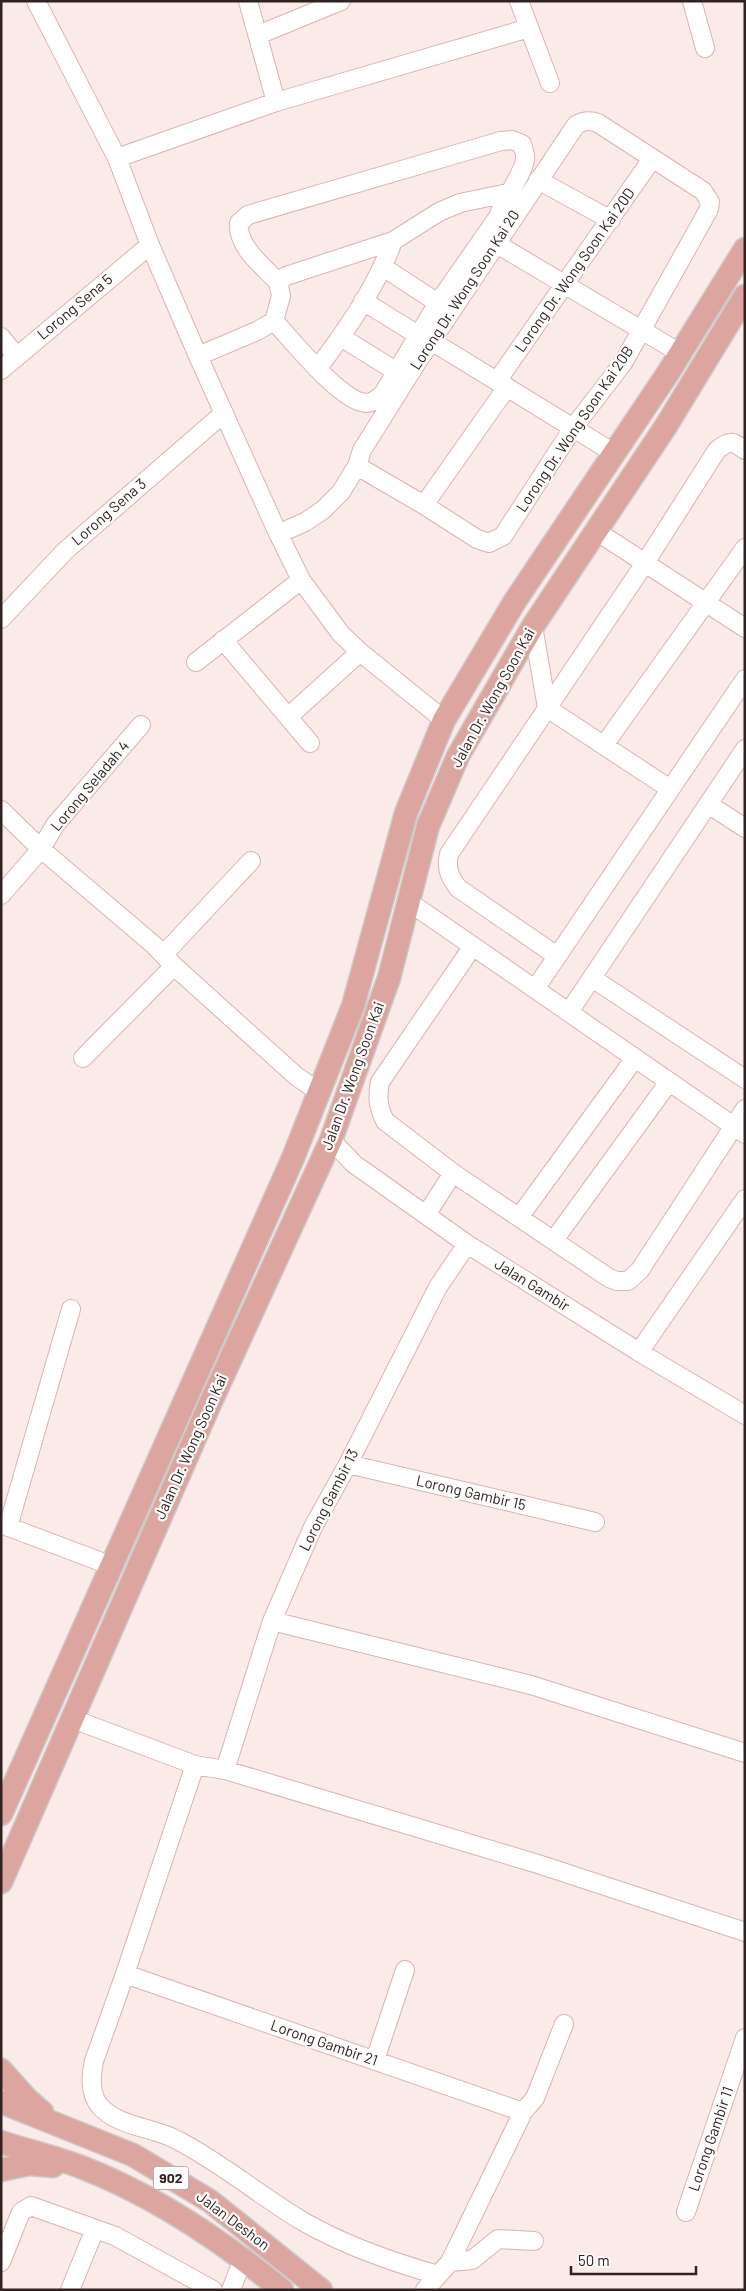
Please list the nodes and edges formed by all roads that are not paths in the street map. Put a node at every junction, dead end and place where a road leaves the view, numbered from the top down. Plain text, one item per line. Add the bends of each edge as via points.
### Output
1 (36, 1) edge
2 (248, 1) edge
3 (341, 1) edge
4 (519, 1) edge
5 (692, 1) edge
6 (529, 28) junction
7 (258, 35) junction
8 (705, 48) dead end
9 (550, 83) dead end
10 (276, 102) junction
11 (116, 158) junction
12 (652, 159) junction
13 (538, 180) junction
14 (508, 193) junction
15 (611, 220) junction
16 (393, 241) junction
17 (495, 243) junction
18 (150, 245) junction
19 (745, 249) edge
20 (383, 267) junction
21 (278, 282) junction
22 (565, 283) junction
23 (745, 296) edge
24 (363, 301) junction
25 (438, 303) junction
26 (274, 321) junction
27 (641, 331) junction
28 (1, 337) edge
29 (341, 337) junction
30 (426, 338) junction
31 (680, 353) junction
32 (198, 356) junction
33 (17, 357) junction
34 (318, 368) junction
35 (1, 370) edge
36 (397, 372) junction
37 (502, 384) junction
38 (224, 413) junction
39 (573, 428) junction
40 (745, 450) edge
41 (614, 453) junction
42 (357, 466) junction
43 (424, 505) junction
44 (596, 531) junction
45 (278, 534) junction
46 (745, 548) edge
47 (645, 563) junction
48 (300, 580) junction
49 (707, 603) junction
50 (1, 619) edge
51 (533, 626) junction
52 (745, 628) edge
53 (223, 640) junction
54 (360, 652) junction
55 (196, 662) dead end
56 (745, 679) edge
57 (548, 708) junction
58 (288, 717) junction
59 (444, 720) junction
60 (141, 725) dead end
61 (310, 743) dead end
62 (604, 745) junction
63 (745, 749) edge
64 (670, 789) junction
65 (708, 804) junction
66 (1, 810) edge
67 (745, 828) edge
68 (41, 849) junction
69 (251, 861) dead end
70 (1, 895) edge
71 (409, 902) junction
72 (473, 946) junction
73 (557, 956) junction
74 (169, 960) junction
75 (592, 978) junction
76 (534, 989) junction
77 (569, 1012) junction
78 (83, 1058) dead end
79 (635, 1058) junction
80 (745, 1079) edge
81 (669, 1082) junction
82 (319, 1092) junction
83 (745, 1109) edge
84 (739, 1130) edge
85 (331, 1140) junction
86 (453, 1173) junction
87 (745, 1199) edge
88 (426, 1215) junction
89 (520, 1216) junction
90 (554, 1240) junction
91 (467, 1244) junction
92 (71, 1309) dead end
93 (639, 1352) junction
94 (745, 1415) edge
95 (348, 1464) junction
96 (595, 1522) dead end
97 (5, 1526) edge
98 (112, 1566) junction
99 (272, 1622) junction
100 (73, 1719) junction
101 (745, 1753) edge
102 (195, 1765) junction
103 (225, 1770) junction
104 (1, 1814) edge
105 (2, 1881) edge
106 (745, 1932) edge
107 (405, 1970) dead end
108 (126, 1974) junction
109 (564, 2024) dead end
110 (745, 2038) edge
111 (375, 2060) junction
112 (1, 2070) edge
113 (1, 2102) edge
114 (523, 2112) junction
115 (55, 2122) junction
116 (1, 2142) edge
117 (81, 2167) junction
118 (1, 2170) edge
119 (686, 2212) dead end
120 (95, 2228) junction
121 (534, 2241) dead end
122 (243, 2259) junction
123 (1, 2262) edge
124 (450, 2262) junction
125 (438, 2275) junction
126 (72, 2289) edge
127 (213, 2290) edge
128 (231, 2290) edge
129 (282, 2290) edge
130 (321, 2290) edge
131 (424, 2290) edge

1 - 11 street
2 - 7 street
3 - 7 street
4 - 6 street
5 - 8 street
6 - 9 street
6 - 10 street
7 - 10 street
10 - 11 street
11 - 18 street
12 - 13 street, Lorong Dr. Wong Soon Kai 20 via 598,123 582,121 571,130
12 - 15 street, Lorong Dr. Wong Soon Kai 20D
12 - 27 street, Lorong Dr. Wong Soon Kai 20B via 703,191 710,202 706,215
13 - 15 street
13 - 17 street, Lorong Dr. Wong Soon Kai 20
14 - 16 street via 460,203 439,212
14 - 21 street via 526,157 522,144 512,140 248,216 239,223 238,233 248,250
14 - 25 street via 494,224
15 - 22 street, Lorong Dr. Wong Soon Kai 20D
16 - 20 street
16 - 21 street via 296,272
17 - 22 street
17 - 30 street, Lorong Dr. Wong Soon Kai 20
18 - 32 street
18 - 33 street, Lorong Sena 5
19 - 31 main road, Jalan Dr. Wong Soon Kai
20 - 24 street
20 - 25 street
21 - 26 street via 281,296
22 - 27 street
22 - 37 street, Lorong Dr. Wong Soon Kai 20D
23 - 44 main road, Jalan Dr. Wong Soon Kai via 666,426
24 - 29 street
24 - 30 street
25 - 30 street
26 - 32 street
26 - 34 street
27 - 31 street
27 - 39 street, Lorong Dr. Wong Soon Kai 20B via 623,363
28 - 33 street
29 - 34 street
29 - 36 street
30 - 36 street
30 - 37 street
30 - 42 street, Lorong Dr. Wong Soon Kai 20 via 416,364 362,450
31 - 41 main road, Jalan Dr. Wong Soon Kai
32 - 38 street
33 - 35 street, Lorong Sena 5
34 - 36 street via 333,384 355,399 369,403 383,394
37 - 39 street
37 - 43 street, Lorong Dr. Wong Soon Kai 20D
38 - 45 street
38 - 50 street, Lorong Sena 3 via 65,550
39 - 41 street
39 - 43 street, Lorong Dr. Wong Soon Kai 20B via 503,536 489,543 478,540
40 - 47 street via 727,442 717,450
41 - 59 main road, Jalan Dr. Wong Soon Kai via 515,601
42 - 43 street
42 - 45 street, Lorong Dr. Wong Soon Kai 20 via 341,492 323,510
44 - 47 street
44 - 51 main road, Jalan Dr. Wong Soon Kai
45 - 48 street
46 - 49 street
47 - 49 street
47 - 57 street
48 - 53 street
48 - 54 street via 341,634
49 - 52 street
49 - 62 street
51 - 57 street
51 - 71 main road, Jalan Dr. Wong Soon Kai via 458,756 428,826
53 - 55 street
53 - 58 street
54 - 58 street
54 - 59 street
56 - 64 street
57 - 62 street
57 - 73 street via 449,854 447,865 450,878 458,888
58 - 61 street
59 - 82 main road, Jalan Dr. Wong Soon Kai via 406,813 353,1006
60 - 68 street, Lorong Seladah 4 via 55,825
62 - 64 street
63 - 65 street
64 - 73 street
65 - 67 street
65 - 75 street
66 - 68 street
68 - 70 street, Lorong Seladah 4
68 - 74 street
69 - 74 street
71 - 72 street
71 - 85 main road, Jalan Dr. Wong Soon Kai via 389,978
72 - 76 street
72 - 86 street via 380,1082 378,1092 378,1103 385,1121
73 - 76 street
74 - 78 street
74 - 82 street via 296,1076
75 - 77 street
75 - 80 street
76 - 77 street
77 - 79 street
79 - 81 street
79 - 89 street
81 - 84 street
81 - 90 street
82 - 98 main road, Jalan Dr. Wong Soon Kai via 293,1158
83 - 84 street
84 - 90 street via 633,1279 623,1282 610,1278
85 - 88 street, Jalan Gambir via 354,1164
85 - 100 main road, Jalan Dr. Wong Soon Kai via 209,1406
86 - 88 street
86 - 89 street
87 - 93 street
88 - 91 street, Jalan Gambir
89 - 90 street
91 - 93 street, Jalan Gambir
91 - 95 street, Lorong Gambir 13 via 438,1286
92 - 97 street
93 - 94 street, Jalan Gambir
95 - 96 street, Lorong Gambir 15
95 - 99 street, Lorong Gambir 13 via 313,1528
97 - 98 street
98 - 104 main road, Jalan Dr. Wong Soon Kai
99 - 101 street via 531,1685
99 - 103 street, Lorong Gambir 13
100 - 102 street
100 - 105 main road, Jalan Dr. Wong Soon Kai
102 - 103 street
102 - 108 street
103 - 106 street via 538,1864
107 - 111 street
108 - 111 street, Lorong Gambir 21
108 - 125 street via 94,2061 92,2088 98,2104 124,2121 176,2139 303,2222 342,2242
109 - 114 street via 535,2098
110 - 119 street, Lorong Gambir 11
111 - 114 street, Lorong Gambir 21
112 - 115 main road via 28,2100
113 - 115 main road, Jalan Deshon / 902
114 - 124 street
115 - 130 main road, Jalan Deshon / 902 via 134,2155 210,2201
116 - 117 main road, Jalan Deshon / 902
117 - 118 main road via 29,2164
117 - 122 main road, Jalan Deshon / 902 via 143,2195
120 - 123 street via 31,2206 21,2212
120 - 126 street
120 - 127 street
121 - 124 street via 498,2239 472,2260
122 - 128 street
122 - 129 main road, Jalan Deshon / 902
124 - 125 street
125 - 131 street

